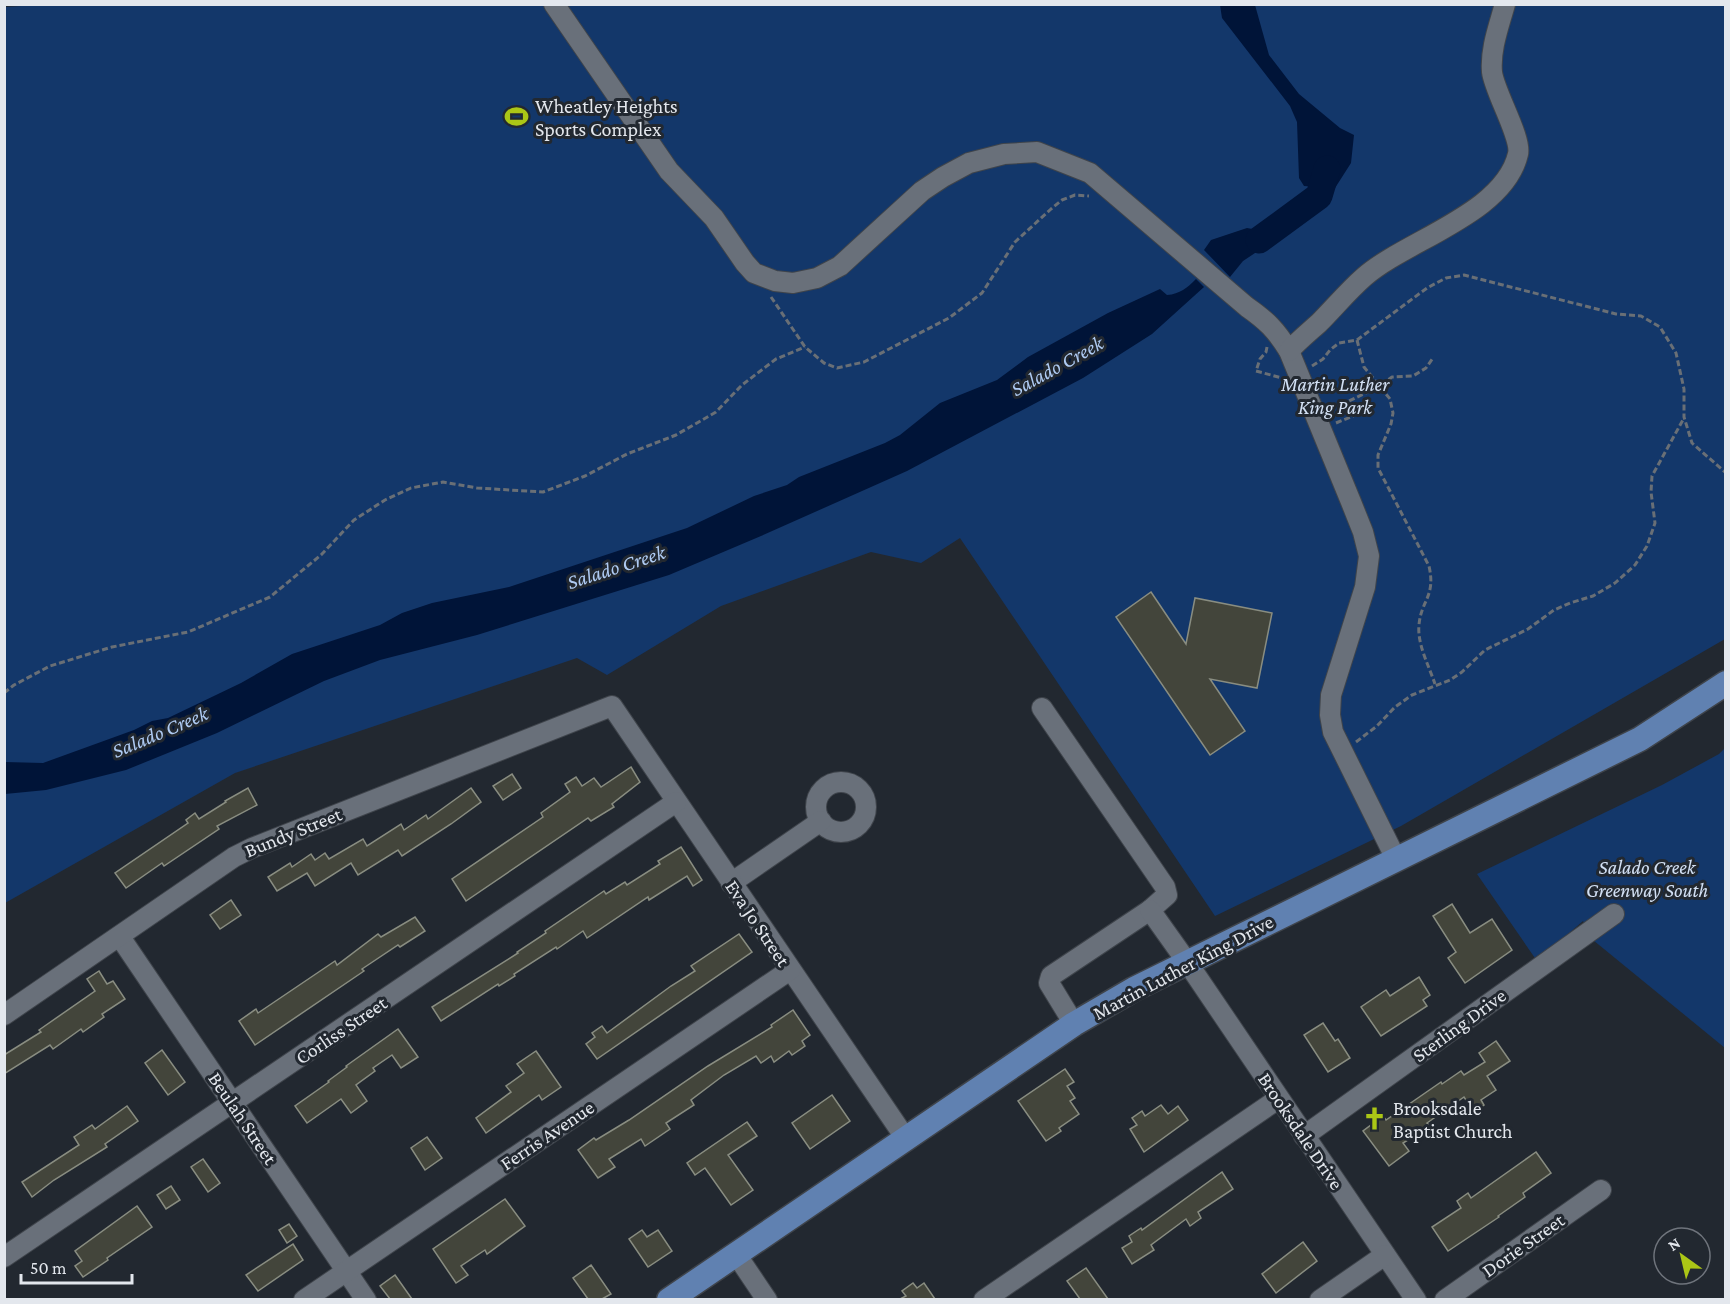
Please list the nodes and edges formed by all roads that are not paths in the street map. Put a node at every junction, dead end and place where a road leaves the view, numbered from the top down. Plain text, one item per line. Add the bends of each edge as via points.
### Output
1 (554, 4) edge
2 (1505, 4) edge
3 (1289, 351) junction
4 (1725, 683) edge
5 (612, 706) joint
6 (1042, 708) dead end
7 (676, 802) junction
8 (821, 821) dead end
9 (1396, 859) junction
10 (731, 883) junction
11 (1150, 910) junction
12 (1614, 914) dead end
13 (120, 937) junction
14 (1187, 962) junction
15 (790, 970) junction
16 (4, 1015) edge
17 (1074, 1024) junction
18 (1278, 1099) junction
19 (232, 1103) junction
20 (1304, 1136) junction
21 (906, 1139) junction
22 (1602, 1190) dead end
23 (736, 1254) junction
24 (1385, 1255) junction
25 (4, 1257) edge
26 (347, 1270) junction
27 (989, 1298) edge
28 (304, 1299) edge
29 (366, 1299) edge
30 (669, 1299) edge
31 (767, 1299) edge
32 (1320, 1299) edge
33 (1416, 1299) edge
34 (1446, 1299) edge

1 - 3 street via 669,171 714,218 754,273 793,283 817,278 840,266 922,191 943,177 1004,154 1037,152 1090,173 1267,321
2 - 3 street via 1494,42 1492,73 1520,151 1514,169 1470,212 1364,276
3 - 9 street via 1363,532 1369,556 1365,587 1331,695 1330,714 1333,732
4 - 9 main road, Martin Luther King Drive via 1640,739
5 - 7 street, Eva Jo Street
5 - 13 street, Bundy Street via 252,848
6 - 11 street via 1165,887 1167,895
7 - 10 street, Eva Jo Street
7 - 19 street, Corliss Street
8 - 10 street
9 - 14 main road, Martin Luther King Drive
10 - 15 street, Eva Jo Street
11 - 14 street, Brooksdale Drive
11 - 17 street via 1051,976 1049,982
12 - 20 street, Sterling Drive
13 - 16 street, Bundy Street
13 - 19 street, Beulah Street
14 - 17 main road, Martin Luther King Drive
14 - 18 street, Brooksdale Drive
15 - 21 street, Eva Jo Street
15 - 26 street, Ferris Avenue
17 - 21 main road, Martin Luther King Drive
18 - 20 street, Brooksdale Drive
18 - 27 street
19 - 25 street, Corliss Street
19 - 26 street, Beulah Street
20 - 24 street, Brooksdale Drive
21 - 23 main road, Martin Luther King Drive
22 - 34 street, Dorie Street
23 - 30 main road, Martin Luther King Drive
23 - 31 street
24 - 32 street
24 - 33 street, Brooksdale Drive
26 - 28 street, Ferris Avenue
26 - 29 street, Beulah Street

